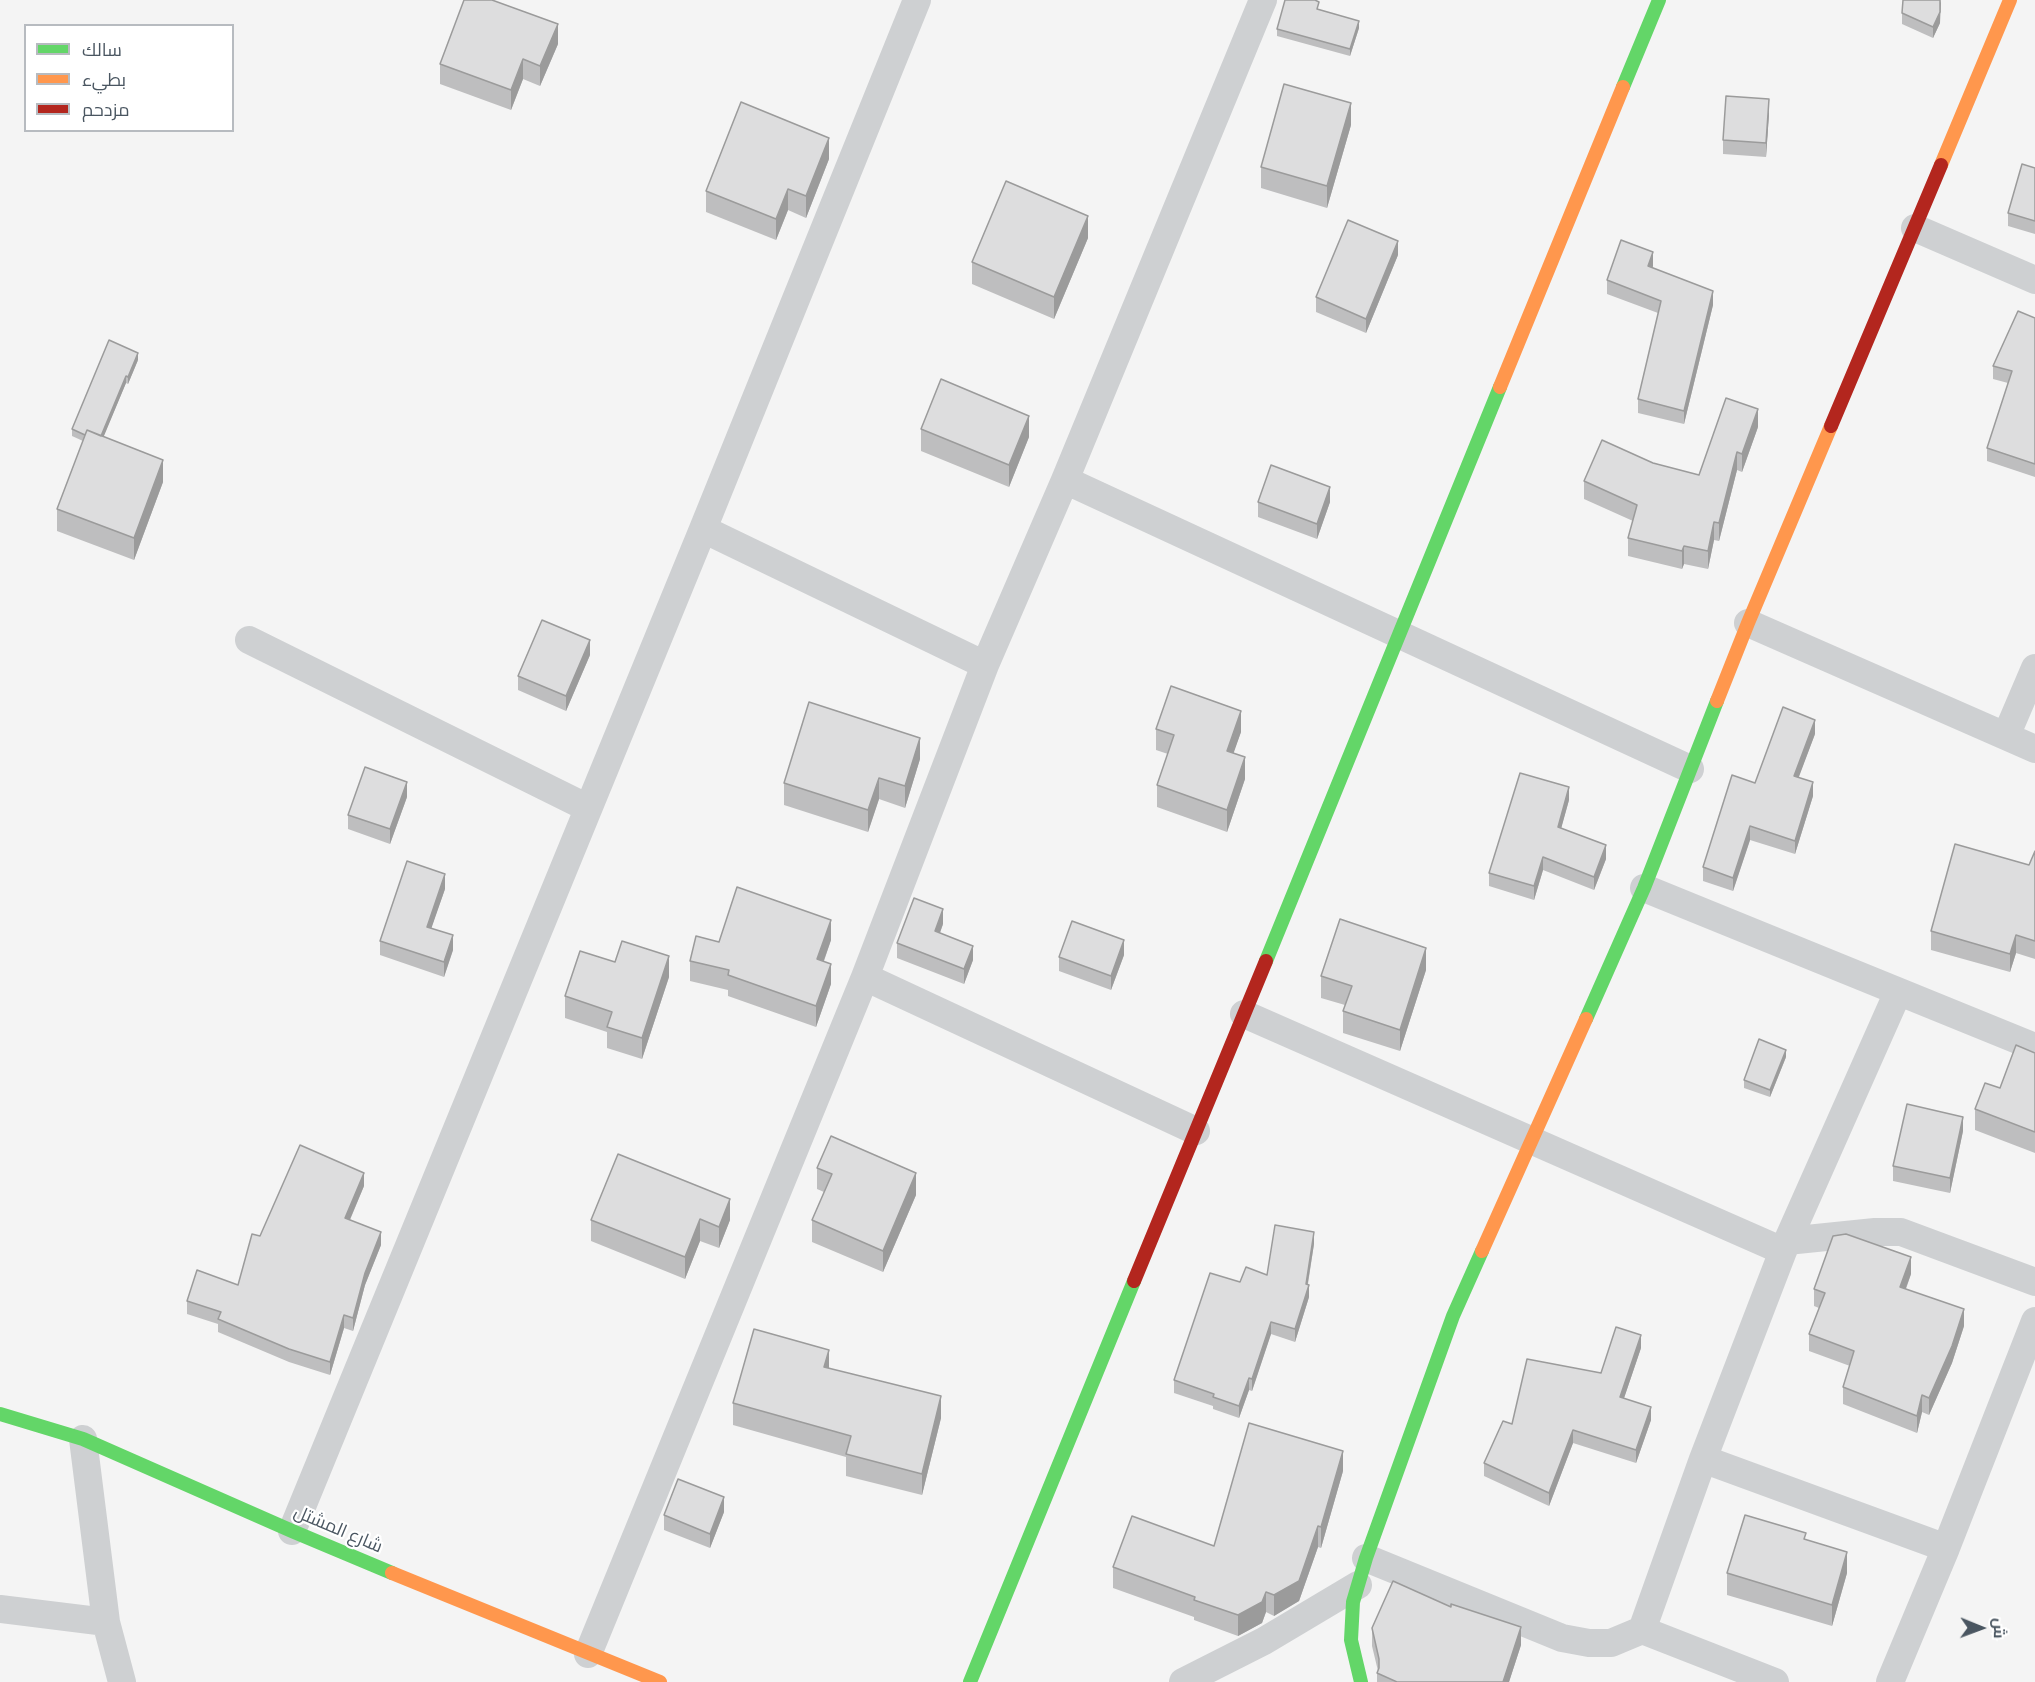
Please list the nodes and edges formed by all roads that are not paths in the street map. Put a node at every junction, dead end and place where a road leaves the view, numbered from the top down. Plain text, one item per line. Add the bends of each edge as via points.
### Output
1 (917, 0) edge
2 (1263, 0) edge
3 (1659, 0) edge
4 (2010, 0) edge
5 (1915, 228) junction
6 (2035, 280) edge
7 (1065, 480) junction
8 (703, 529) junction
9 (1748, 624) junction
10 (1399, 634) junction
11 (249, 640) dead end
12 (985, 665) junction
13 (2035, 669) edge
14 (2006, 736) junction
15 (2035, 749) edge
16 (1690, 769) junction
17 (588, 808) junction
18 (1644, 888) junction
19 (865, 977) junction
20 (1898, 992) junction
21 (1244, 1014) junction
22 (2035, 1047) edge
23 (1196, 1131) junction
24 (1531, 1142) junction
25 (1785, 1246) junction
26 (2035, 1282) edge
27 (2035, 1321) edge
28 (0, 1414) edge
29 (82, 1439) junction
30 (1703, 1459) junction
31 (292, 1531) junction
32 (1946, 1548) junction
33 (1366, 1558) junction
34 (1358, 1585) junction
35 (0, 1609) edge
36 (106, 1622) junction
37 (1642, 1630) junction
38 (588, 1654) junction
39 (122, 1682) edge
40 (660, 1682) edge
41 (970, 1682) edge
42 (1183, 1682) edge
43 (1361, 1682) edge
44 (1775, 1682) edge
45 (1890, 1682) edge

1 - 8 street
2 - 7 street
3 - 10 street
4 - 5 street
5 - 6 street
5 - 9 street
7 - 10 street
7 - 12 street
8 - 12 street
8 - 17 street
9 - 14 street
9 - 16 street
10 - 16 street
10 - 21 street
11 - 17 street
12 - 19 street
13 - 14 street
14 - 15 street
16 - 18 street
17 - 31 street
18 - 20 street
18 - 24 street
19 - 23 street
19 - 38 street
20 - 22 street
20 - 25 street
21 - 23 street
21 - 24 street
23 - 41 street
24 - 25 street
24 - 33 street via 1453,1316
25 - 26 street via 1875,1232 1901,1232
25 - 30 street
27 - 32 street
28 - 29 street, شارع المشتل
29 - 31 street, شارع المشتل
29 - 36 street
30 - 32 street
30 - 37 street
31 - 38 street, شارع المشتل
32 - 45 street
33 - 34 street
33 - 37 street via 1562,1638 1611,1643
34 - 42 street via 1264,1641
34 - 43 street via 1351,1640
35 - 36 street
36 - 39 street
37 - 44 street
38 - 40 street, شارع المشتل

